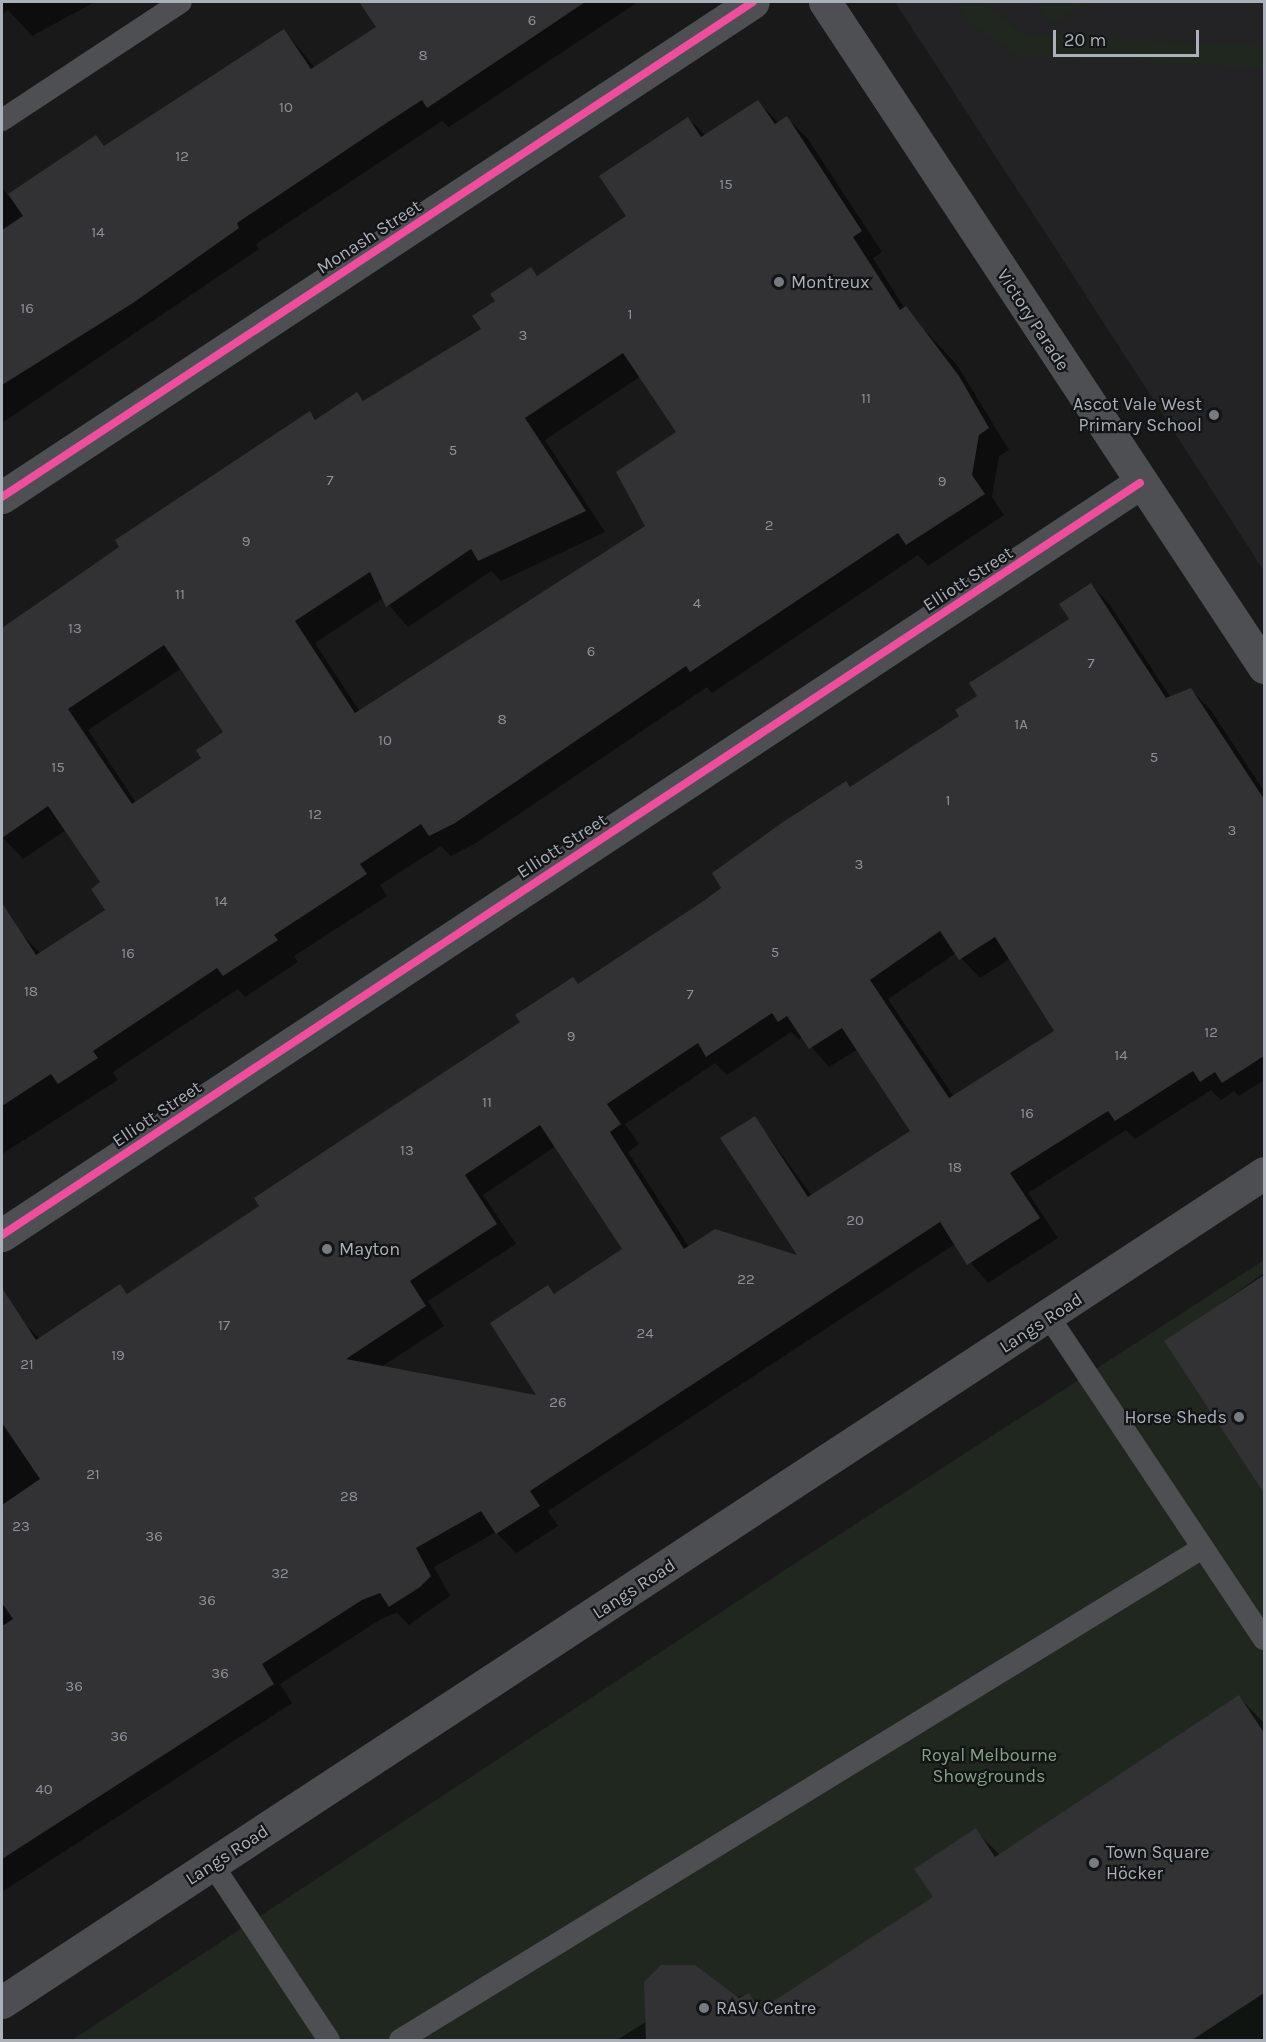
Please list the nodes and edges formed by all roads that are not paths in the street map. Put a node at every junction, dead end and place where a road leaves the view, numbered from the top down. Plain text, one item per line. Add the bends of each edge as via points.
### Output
1 (181, 2) edge
2 (753, 2) edge
3 (825, 2) edge
4 (2, 120) edge
5 (1140, 483) junction
6 (2, 497) edge
7 (1264, 667) edge
8 (1264, 1173) edge
9 (2, 1235) edge
10 (1049, 1317) junction
11 (1202, 1549) junction
12 (1264, 1639) edge
13 (212, 1864) junction
14 (2, 2002) edge
15 (328, 2040) edge
16 (400, 2040) edge

1 - 4 lane
2 - 6 street, Monash Street
3 - 5 street, Victory Parade
5 - 7 street, Victory Parade
5 - 9 street, Elliott Street
8 - 10 main road, Langs Road
10 - 11 lane
10 - 13 main road, Langs Road
11 - 12 lane
11 - 16 lane
13 - 14 main road, Langs Road
13 - 15 lane

